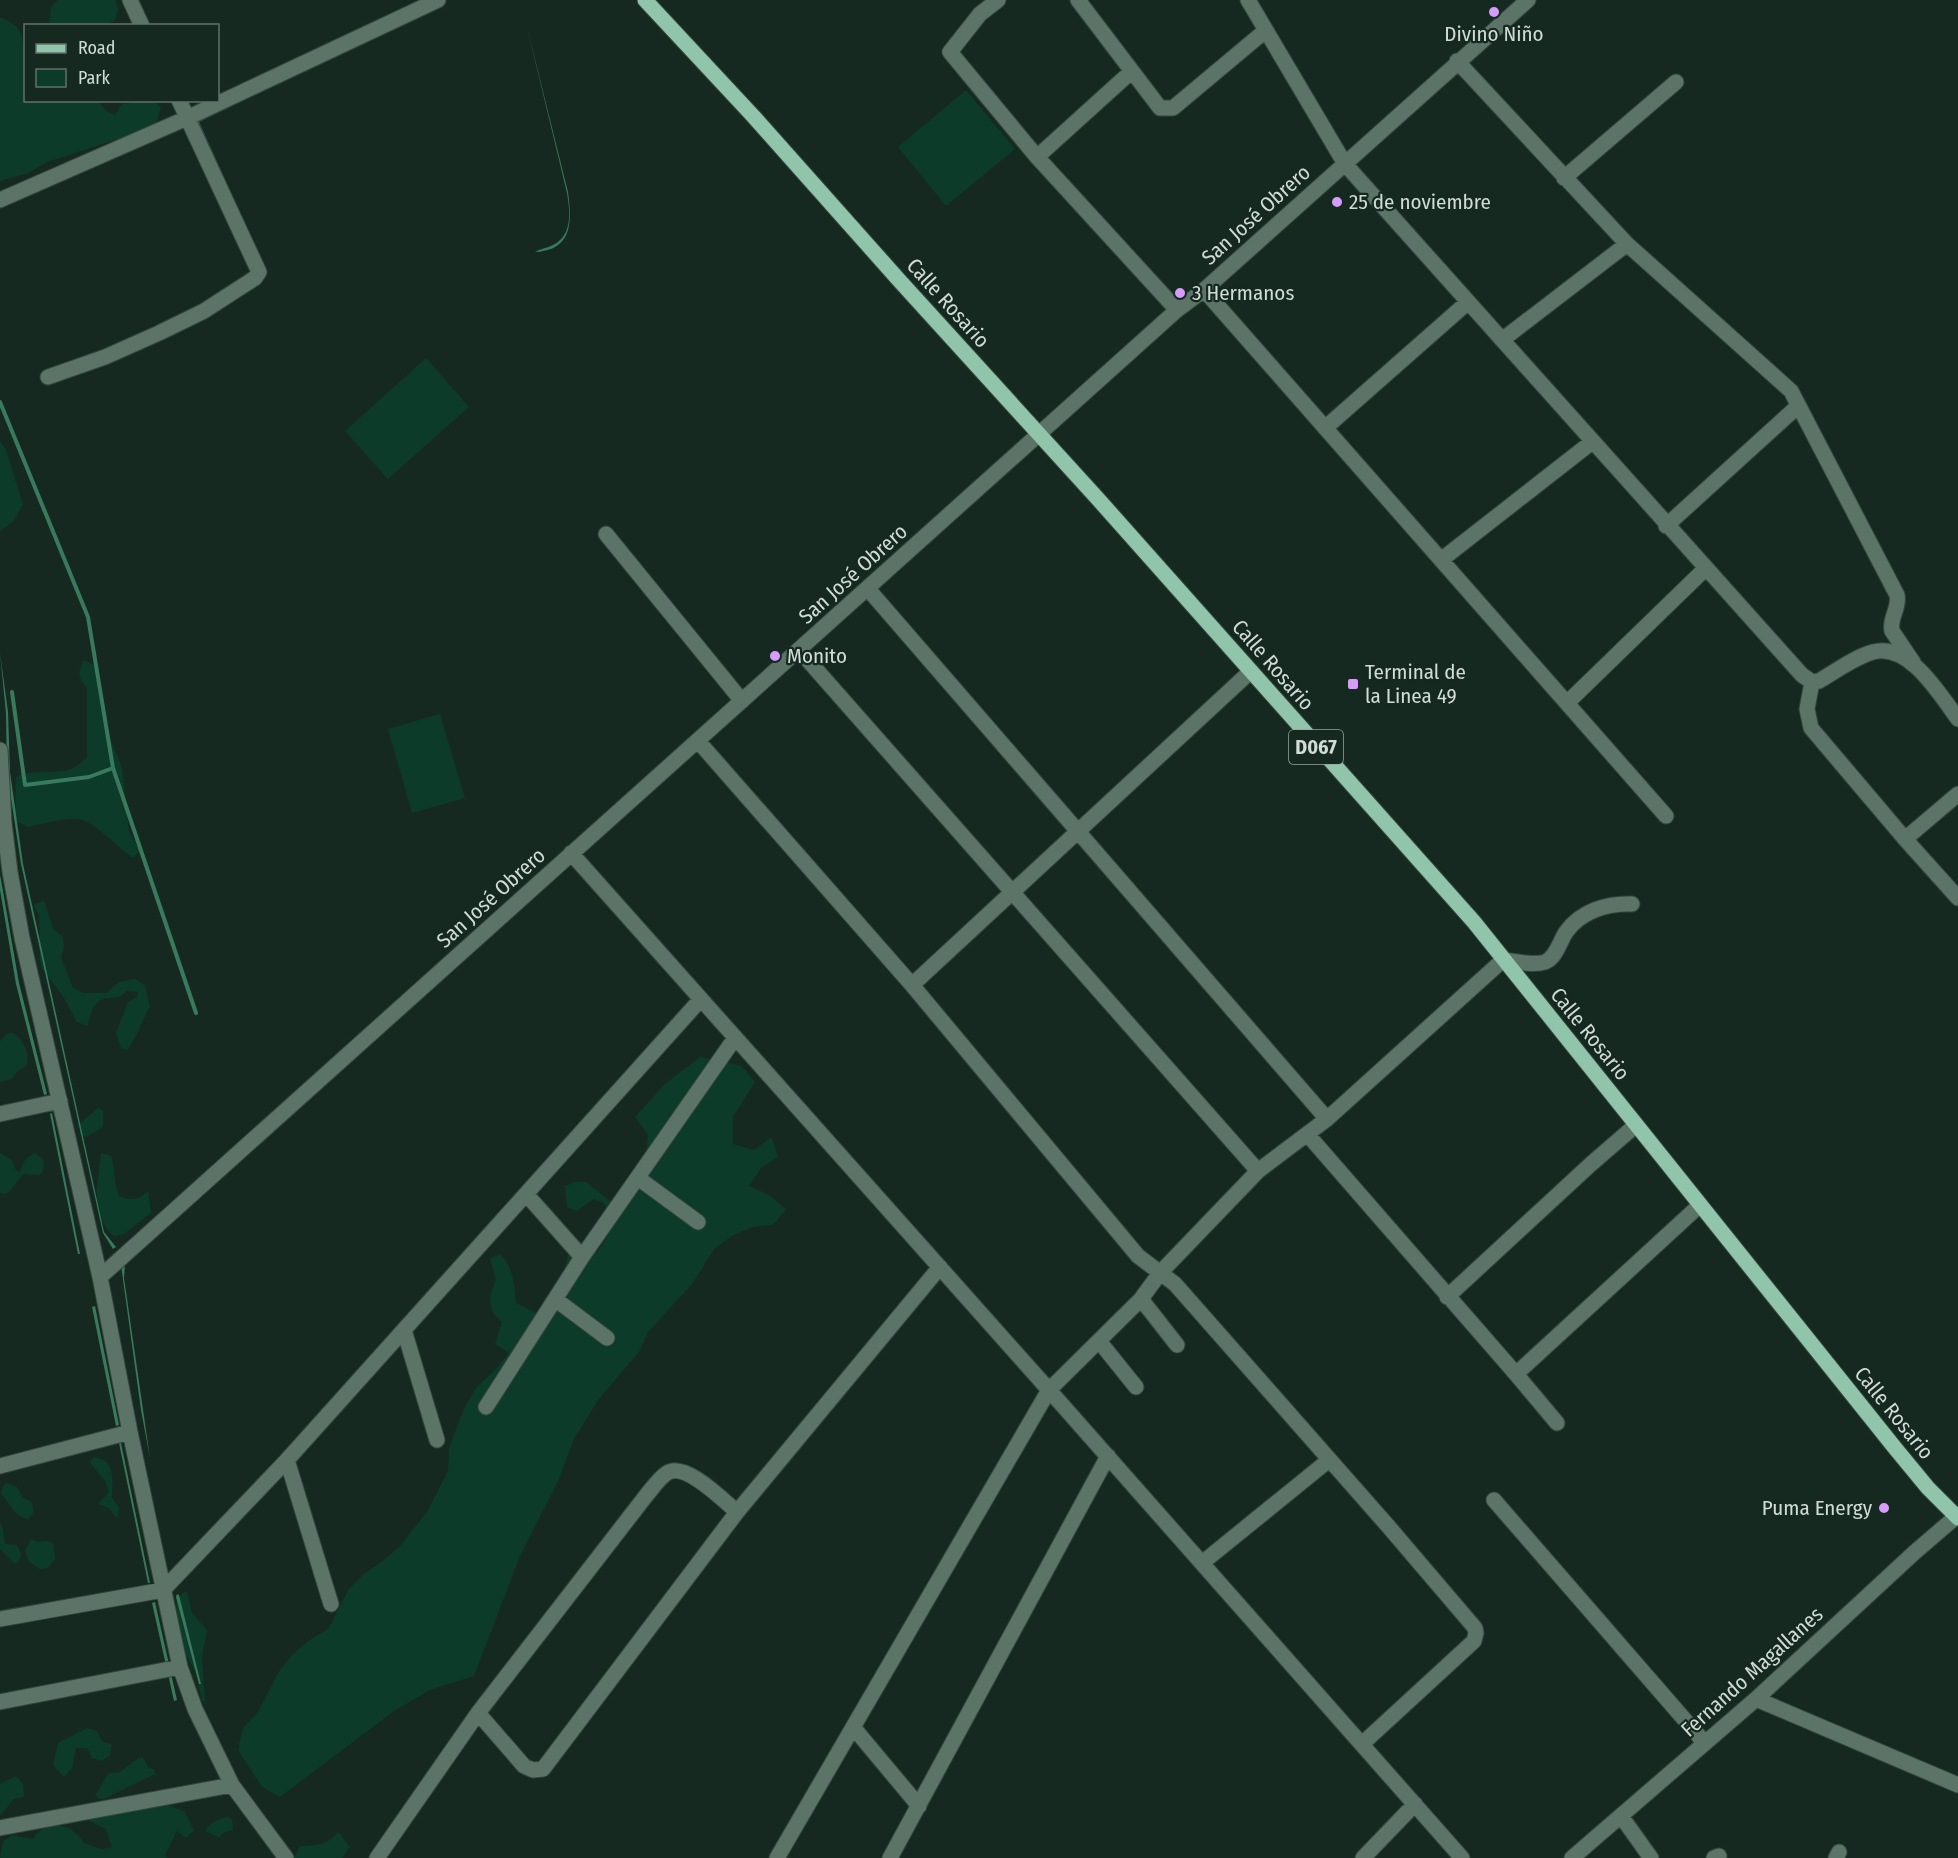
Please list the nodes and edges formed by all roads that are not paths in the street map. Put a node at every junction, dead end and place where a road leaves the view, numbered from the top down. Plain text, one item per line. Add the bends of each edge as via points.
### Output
1 (130, 0) edge
2 (438, 0) edge
3 (645, 0) edge
4 (998, 0) edge
5 (1078, 0) edge
6 (1248, 0) edge
7 (1528, 0) edge
8 (141, 24) edge
9 (1265, 32) junction
10 (1457, 61) junction
11 (1132, 71) junction
12 (1676, 82) dead end
13 (180, 102) edge
14 (187, 118) junction
15 (1038, 157) junction
16 (1345, 164) junction
17 (1564, 178) junction
18 (0, 200) edge
19 (1627, 244) junction
20 (1204, 290) junction
21 (1468, 302) junction
22 (1177, 310) junction
23 (1502, 340) junction
24 (48, 377) dead end
25 (1798, 406) junction
26 (1325, 428) junction
27 (1039, 435) junction
28 (1592, 442) junction
29 (1666, 526) junction
30 (606, 534) dead end
31 (1441, 560) junction
32 (1705, 569) junction
33 (868, 589) junction
34 (799, 650) junction
35 (1916, 665) junction
36 (1251, 671) junction
37 (1812, 682) junction
38 (742, 701) junction
39 (1567, 703) junction
40 (1958, 718) edge
41 (698, 741) junction
42 (0, 750) edge
43 (1958, 794) edge
44 (1666, 816) dead end
45 (1078, 831) junction
46 (1905, 839) junction
47 (571, 854) junction
48 (1012, 892) junction
49 (1958, 898) edge
50 (1632, 904) dead end
51 (1503, 960) junction
52 (912, 984) junction
53 (701, 999) junction
54 (735, 1038) junction
55 (60, 1101) junction
56 (0, 1114) edge
57 (1327, 1119) junction
58 (1636, 1125) junction
59 (1308, 1135) junction
60 (1258, 1172) junction
61 (638, 1178) junction
62 (526, 1194) junction
63 (1700, 1205) junction
64 (698, 1222) dead end
65 (582, 1257) junction
66 (940, 1267) junction
67 (1160, 1273) junction
68 (100, 1277) junction
69 (1447, 1297) junction
70 (555, 1299) junction
71 (1141, 1299) junction
72 (404, 1330) junction
73 (607, 1338) dead end
74 (1099, 1341) junction
75 (1177, 1345) dead end
76 (1516, 1374) junction
77 (1136, 1387) dead end
78 (1049, 1390) junction
79 (486, 1407) dead end
80 (1557, 1423) dead end
81 (130, 1432) junction
82 (437, 1440) dead end
83 (1108, 1456) junction
84 (287, 1460) junction
85 (1329, 1460) junction
86 (0, 1466) edge
87 (1494, 1500) dead end
88 (737, 1512) junction
89 (1957, 1517) edge
90 (1202, 1563) junction
91 (163, 1590) junction
92 (331, 1604) dead end
93 (0, 1619) edge
94 (180, 1667) junction
95 (1756, 1699) junction
96 (0, 1702) edge
97 (478, 1713) junction
98 (853, 1727) junction
99 (1704, 1742) junction
100 (1362, 1744) junction
101 (232, 1785) junction
102 (1958, 1785) edge
103 (1415, 1804) junction
104 (919, 1806) junction
105 (1621, 1816) junction
106 (0, 1828) edge
107 (286, 1858) edge
108 (377, 1858) edge
109 (777, 1858) edge
110 (890, 1858) edge
111 (1363, 1858) edge
112 (1462, 1858) edge
113 (1572, 1858) edge
114 (1651, 1858) edge

1 - 8 street
2 - 14 street
3 - 27 main road, Calle Rosario / D067
4 - 15 street via 980,14 950,51
5 - 11 street
6 - 9 street
7 - 10 street, San José Obrero
9 - 11 street via 1173,108 1156,105
9 - 16 street
10 - 16 street, San José Obrero
10 - 17 street
11 - 15 street
12 - 17 street
13 - 14 street
14 - 18 street
14 - 24 street via 259,272 204,311 105,357
15 - 22 street
16 - 20 street, San José Obrero
16 - 21 street
17 - 19 street
19 - 23 street
19 - 25 street via 1791,391
20 - 22 street, San José Obrero
20 - 26 street
21 - 23 street
21 - 26 street
22 - 27 street, San José Obrero
23 - 28 street
25 - 29 street
25 - 35 street via 1897,595 1892,631
26 - 31 street
27 - 33 street, San José Obrero
27 - 36 main road, Calle Rosario / D067
28 - 29 street
28 - 31 street
29 - 32 street
30 - 38 street
31 - 39 street
32 - 37 street
32 - 39 street
33 - 34 street, San José Obrero
33 - 45 street
34 - 38 street, San José Obrero
34 - 48 street
35 - 37 street via 1890,652 1875,651
35 - 40 street
36 - 45 street
36 - 51 main road, Calle Rosario / D067 via 1467,914
37 - 46 street via 1807,709 1811,728
38 - 41 street, San José Obrero
39 - 44 street
41 - 47 street, San José Obrero
41 - 52 street
42 - 55 street via 10,872
43 - 46 street
45 - 48 street
45 - 57 street
46 - 49 street
47 - 53 street
47 - 68 street, San José Obrero
48 - 52 street
48 - 60 street
50 - 51 street via 1614,904 1587,914 1573,924 1553,957 1545,962
51 - 57 street
51 - 58 main road, Calle Rosario / D067
52 - 67 street via 1138,1257
53 - 54 street
53 - 62 street
54 - 61 street
54 - 66 street
55 - 56 street
55 - 68 street
57 - 59 street
58 - 63 main road, Calle Rosario / D067
58 - 69 street
59 - 60 street
59 - 69 street
60 - 67 street
61 - 64 street
61 - 65 street
62 - 65 street
62 - 72 street
63 - 76 street
63 - 89 main road, Calle Rosario / D067 via 1895,1448
65 - 70 street
66 - 78 street
66 - 88 street
67 - 71 street
67 - 85 street via 1175,1284
68 - 81 street
69 - 76 street
70 - 73 street
70 - 79 street
71 - 74 street
71 - 75 street
72 - 82 street
72 - 84 street
74 - 77 street
74 - 78 street
76 - 80 street
78 - 83 street
78 - 98 street
81 - 86 street
81 - 91 street
83 - 90 street
83 - 104 street
84 - 91 street
84 - 92 street
85 - 90 street
85 - 100 street via 1476,1633 1474,1641
87 - 99 street
88 - 97 street via 691,1474 668,1472
88 - 97 street via 543,1769 524,1766
89 - 95 street, Fernando Magallanes
90 - 100 street
91 - 93 street
91 - 94 street
94 - 96 street
94 - 101 street via 195,1710
95 - 99 street, Fernando Magallanes
95 - 102 street
97 - 108 street
98 - 104 street
98 - 109 street
99 - 105 street, Fernando Magallanes
100 - 103 street
101 - 106 street
101 - 107 street
103 - 111 street
103 - 112 street
104 - 110 street
105 - 113 street, Fernando Magallanes
105 - 114 street

